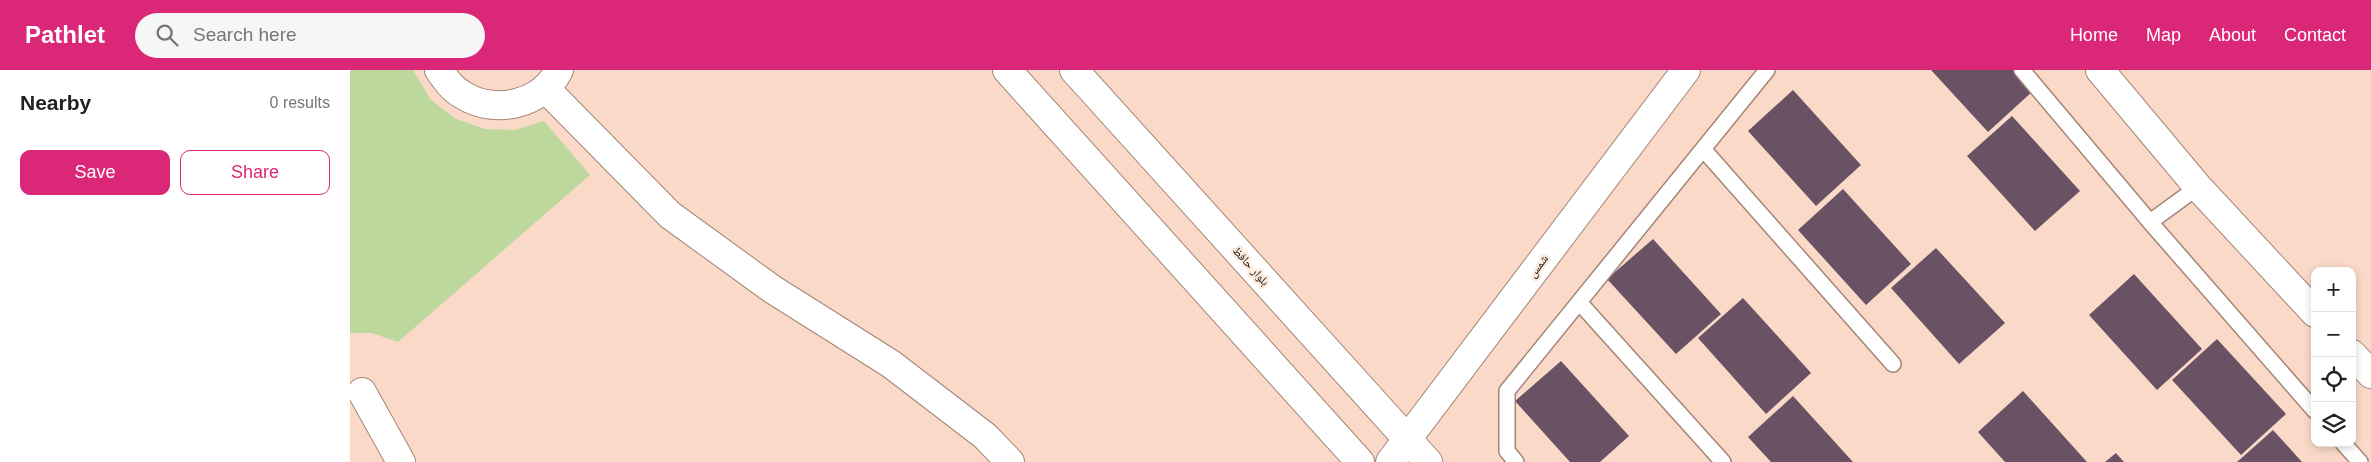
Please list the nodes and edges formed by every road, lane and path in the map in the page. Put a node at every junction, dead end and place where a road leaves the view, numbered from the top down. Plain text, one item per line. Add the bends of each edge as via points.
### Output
1 (439, 70) edge
2 (1007, 70) edge
3 (1074, 70) edge
4 (1686, 70) edge
5 (1767, 70) edge
6 (2022, 70) edge
7 (2100, 70) edge
8 (552, 79) edge
9 (1704, 149) junction
10 (2198, 187) junction
11 (2150, 222) junction
12 (1579, 302) junction
13 (2314, 312) edge
14 (2355, 357) edge
15 (1894, 364) dead end
16 (2371, 374) edge
17 (362, 392) dead end
18 (2311, 406) edge
19 (1408, 440) junction
20 (2347, 447) edge
21 (401, 462) edge
22 (1010, 462) edge
23 (1360, 462) edge
24 (1390, 462) edge
25 (1428, 462) edge
26 (1516, 462) edge
27 (1723, 462) edge
28 (2360, 462) edge

1 - 8 street via 456,90 479,103 496,106 531,98
2 - 23 street
3 - 19 street, بلوار حافظ
4 - 19 street, شمس
5 - 9 lane
6 - 11 lane
7 - 10 street
8 - 22 street via 670,215 772,289 892,364 985,436
9 - 12 lane
9 - 15 lane
10 - 11 lane
10 - 13 street
11 - 18 lane
12 - 26 lane via 1507,391 1507,451
12 - 27 lane
14 - 16 street
17 - 21 street
19 - 24 street, شمس
19 - 25 street, بلوار حافظ
20 - 28 lane

